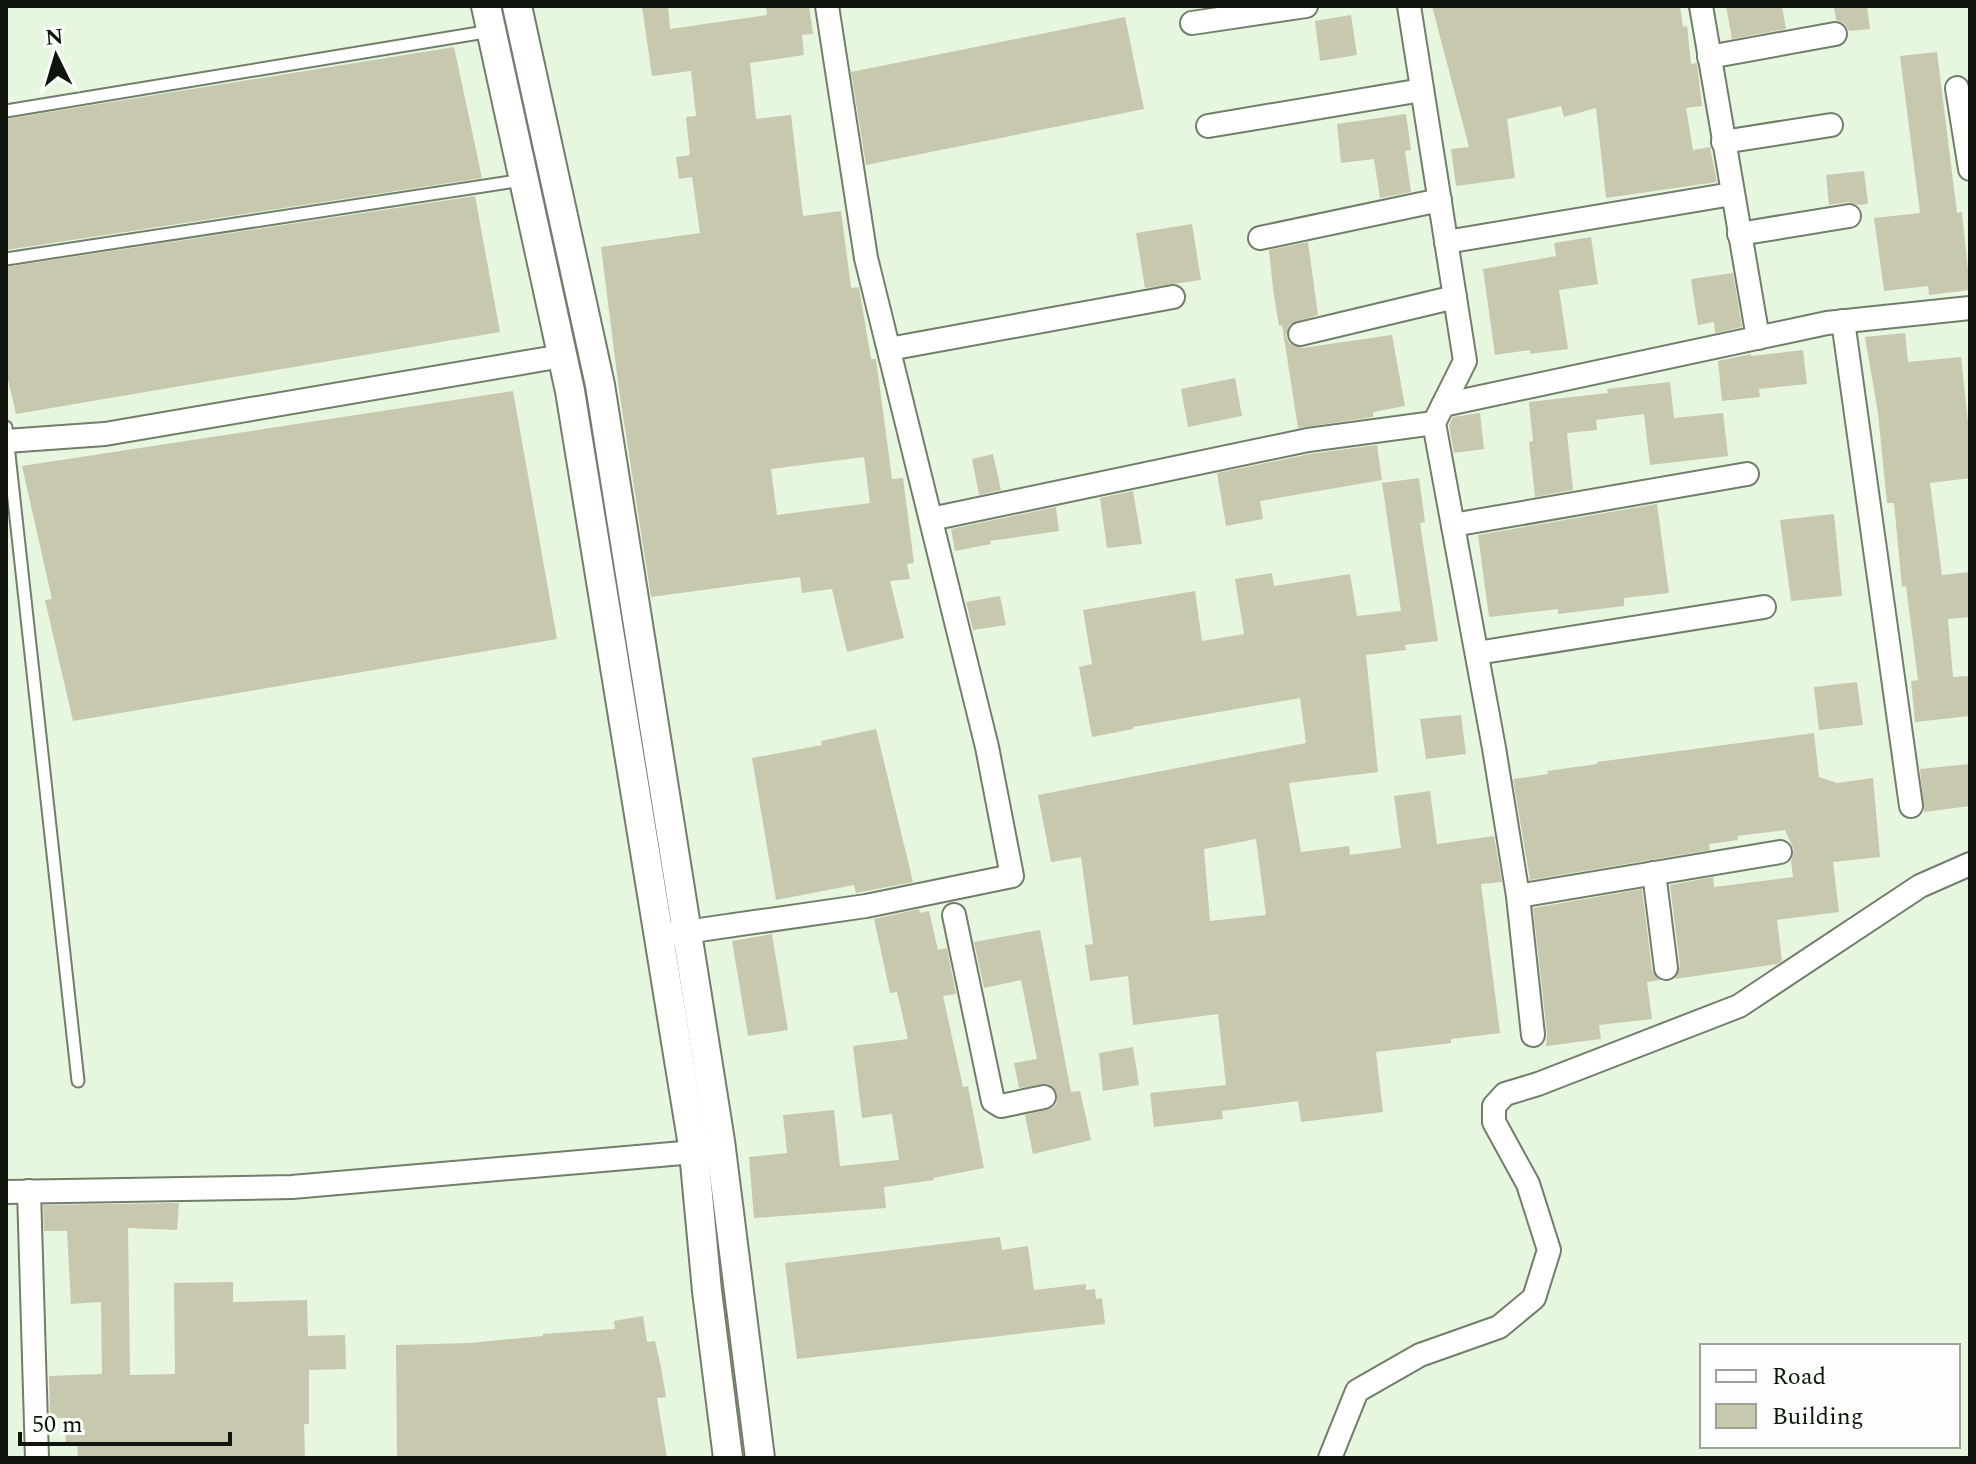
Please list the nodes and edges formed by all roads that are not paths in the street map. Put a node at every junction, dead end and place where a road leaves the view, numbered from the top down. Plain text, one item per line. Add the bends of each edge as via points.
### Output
1 (517, 6) edge
2 (827, 6) edge
3 (1306, 6) edge
4 (1409, 6) edge
5 (1701, 6) edge
6 (489, 18) edge
7 (1192, 23) dead end
8 (1835, 34) dead end
9 (1709, 57) junction
10 (1957, 88) dead end
11 (1422, 90) junction
12 (6, 111) edge
13 (1831, 125) dead end
14 (1208, 126) dead end
15 (1723, 142) junction
16 (1970, 169) edge
17 (524, 180) junction
18 (1732, 194) junction
19 (1440, 200) junction
20 (1849, 216) dead end
21 (1739, 234) junction
22 (1260, 238) dead end
23 (1446, 242) junction
24 (6, 259) edge
25 (1173, 297) dead end
26 (1455, 297) junction
27 (1970, 308) edge
28 (1843, 321) junction
29 (1300, 334) dead end
30 (1758, 338) junction
31 (889, 349) junction
32 (562, 356) junction
33 (1439, 414) junction
34 (7, 436) edge
35 (1747, 474) dead end
36 (931, 519) junction
37 (1453, 525) junction
38 (1764, 607) dead end
39 (1477, 653) junction
40 (1911, 806) dead end
41 (1780, 852) dead end
42 (1970, 864) edge
43 (1654, 873) junction
44 (1518, 896) junction
45 (951, 901) junction
46 (687, 931) junction
47 (659, 936) junction
48 (1666, 968) dead end
49 (1533, 1035) dead end
50 (78, 1081) dead end
51 (1044, 1097) dead end
52 (694, 1152) junction
53 (29, 1191) junction
54 (6, 1192) edge
55 (37, 1458) edge
56 (728, 1458) edge
57 (760, 1458) edge
58 (1330, 1458) edge

1 - 46 street via 600,385
2 - 31 street via 866,258
3 - 7 street
4 - 11 street
5 - 9 street
6 - 12 lane
6 - 17 street
8 - 9 street
9 - 15 street
10 - 16 street
11 - 14 street
11 - 19 street
13 - 15 street
15 - 18 street
17 - 24 lane
17 - 32 street
18 - 21 street
18 - 23 street
19 - 22 street
19 - 23 street
20 - 21 street
21 - 30 street
23 - 26 street
25 - 31 street
26 - 29 street
26 - 33 street via 1465,361
27 - 28 street
28 - 30 street
28 - 40 street
30 - 33 street
31 - 36 street
32 - 34 street via 105,434
32 - 47 street
33 - 36 street
33 - 37 street
34 - 50 lane
35 - 37 street
36 - 45 street via 987,747 1012,876
37 - 39 street
38 - 39 street
39 - 44 street
41 - 43 street
42 - 58 street via 1920,886 1739,1006 1505,1094 1494,1106 1494,1122 1528,1184 1549,1250 1534,1298 1499,1327 1420,1355 1357,1391
43 - 44 street
43 - 48 street
44 - 49 street
45 - 46 street via 866,906
45 - 51 street via 993,1101 1001,1106
46 - 47 street
46 - 57 street
47 - 52 street
52 - 53 street via 292,1187
52 - 56 street
53 - 54 street
53 - 55 street

